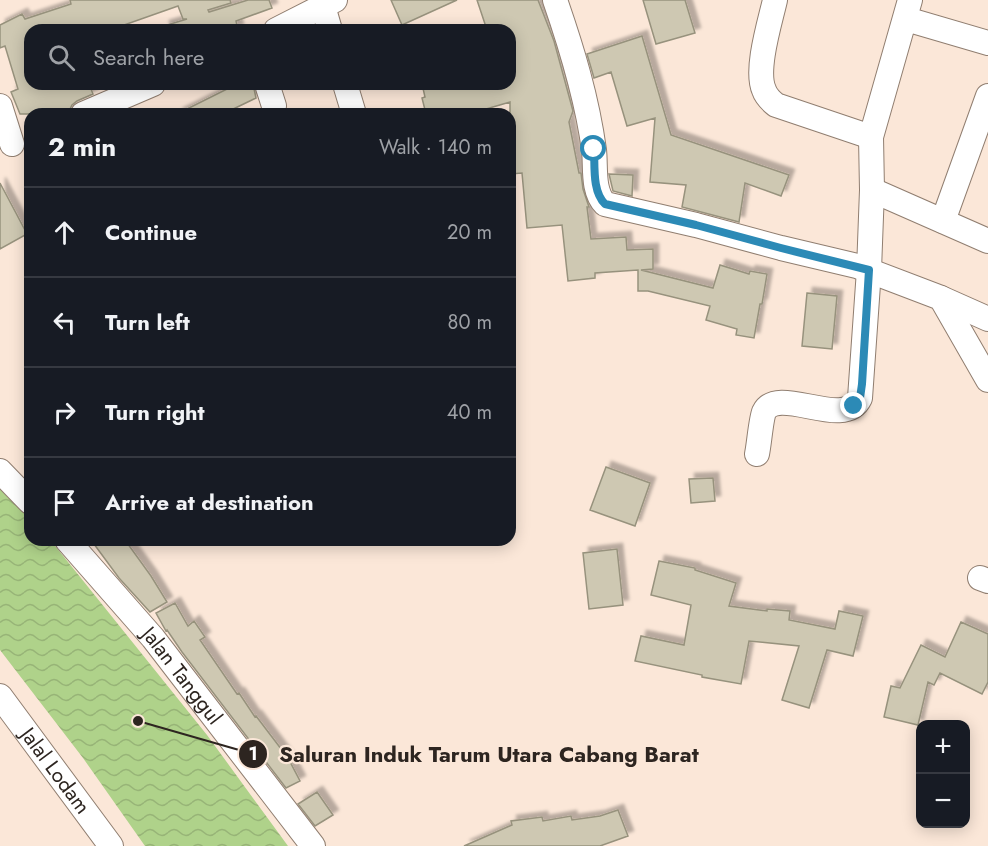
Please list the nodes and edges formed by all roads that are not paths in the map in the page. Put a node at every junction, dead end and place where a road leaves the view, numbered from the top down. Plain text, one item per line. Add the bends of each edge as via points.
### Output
1 (555, 0) edge
2 (775, 0) edge
3 (329, 3) edge
4 (908, 9) edge
5 (288, 24) edge
6 (330, 24) edge
7 (988, 44) edge
8 (139, 90) edge
9 (347, 90) edge
10 (988, 96) edge
11 (0, 106) edge
12 (97, 108) edge
13 (352, 108) edge
14 (871, 137) junction
15 (14, 144) edge
16 (872, 190) junction
17 (944, 221) junction
18 (988, 241) edge
19 (869, 270) junction
20 (941, 298) junction
21 (988, 319) edge
22 (988, 380) edge
23 (757, 454) dead end
24 (0, 471) edge
25 (24, 496) edge
26 (72, 546) edge
27 (0, 696) edge
28 (111, 846) edge
29 (313, 846) edge

1 - 19 street via 573,53 594,149 599,195 605,204
2 - 14 street via 761,69 768,97 776,105
3 - 5 street
3 - 6 street
4 - 7 street
4 - 14 street
8 - 12 street
9 - 13 street
10 - 17 street
11 - 15 street
14 - 16 street
16 - 17 street
16 - 19 street
17 - 18 street
19 - 20 street
19 - 23 street via 858,402 846,409 780,402 770,406 764,412
20 - 21 street
20 - 22 street
24 - 25 street
26 - 29 street, Jalan Tanggul via 153,638
27 - 28 street, Jalal Lodam

